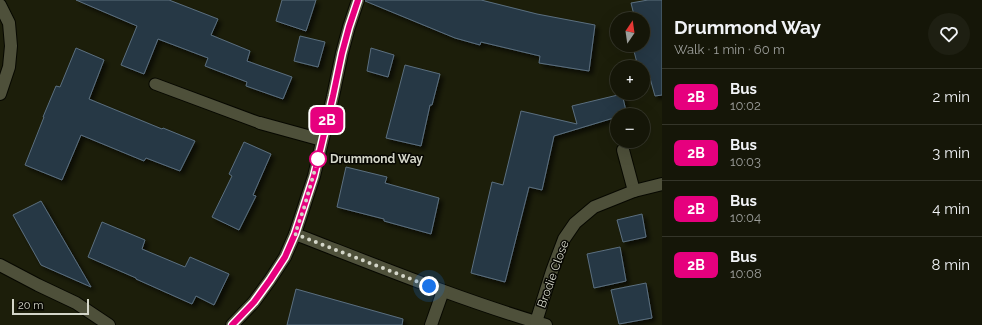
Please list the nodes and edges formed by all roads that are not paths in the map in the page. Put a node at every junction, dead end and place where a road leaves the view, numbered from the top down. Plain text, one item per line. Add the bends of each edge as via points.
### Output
1 (358, 0) edge
2 (0, 5) edge
3 (155, 84) dead end
4 (0, 94) edge
5 (260, 123) joint
6 (322, 140) junction
7 (623, 150) dead end
8 (662, 184) edge
9 (634, 191) junction
10 (295, 234) junction
11 (0, 265) edge
12 (443, 291) junction
13 (541, 323) edge
14 (109, 325) edge
15 (232, 325) edge
16 (431, 325) edge

1 - 6 street via 342,53
2 - 4 street via 9,23 11,46 9,67
3 - 5 lane
5 - 6 street
6 - 10 street via 314,176
7 - 9 street
8 - 9 street, Brodie Close
9 - 13 street, Brodie Close via 594,207 575,223 564,239 552,271
10 - 12 street
10 - 15 street via 285,257 270,280
11 - 14 street via 76,303
12 - 13 street
12 - 16 street

